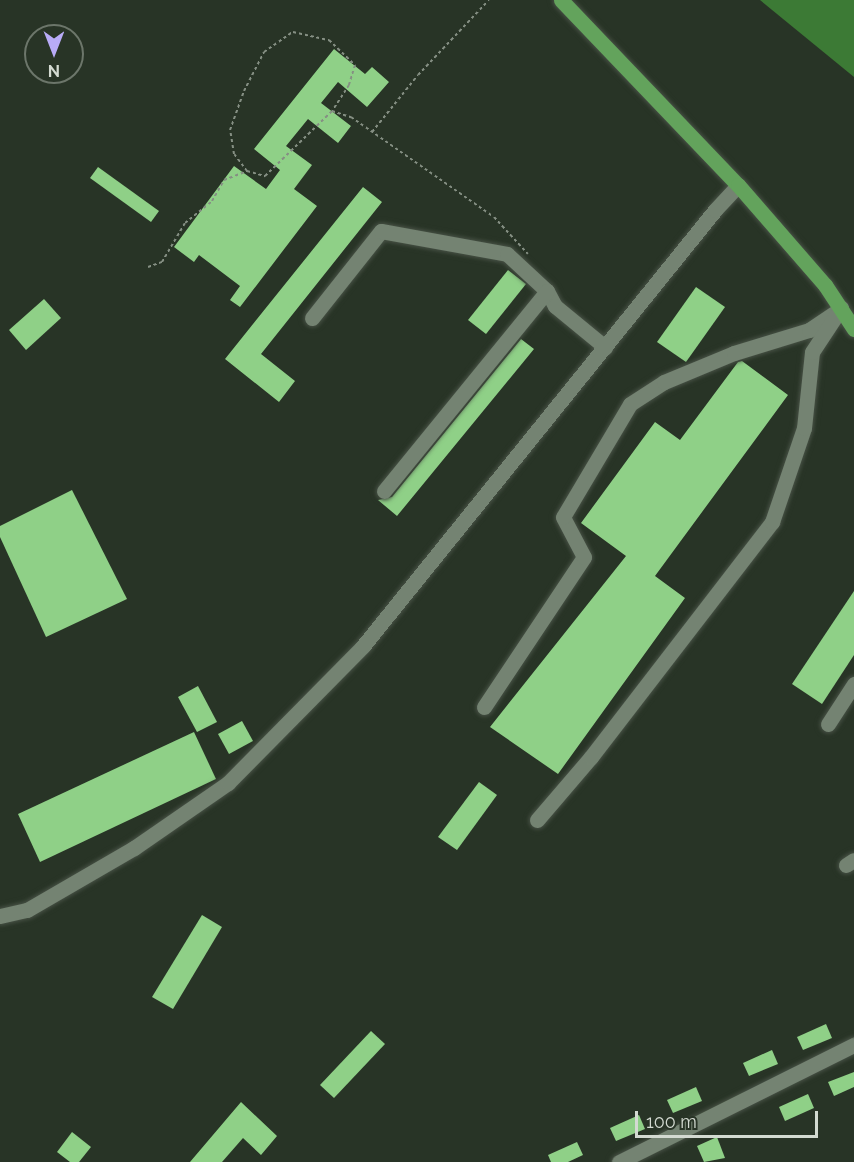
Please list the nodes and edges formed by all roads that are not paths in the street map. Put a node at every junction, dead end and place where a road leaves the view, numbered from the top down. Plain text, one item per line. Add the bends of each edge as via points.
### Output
1 (561, 0) edge
2 (738, 185) junction
3 (547, 291) junction
4 (841, 308) junction
5 (312, 318) dead end
6 (854, 329) edge
7 (605, 347) junction
8 (384, 491) dead end
9 (854, 684) edge
10 (484, 707) dead end
11 (828, 724) dead end
12 (537, 820) dead end
13 (0, 916) edge
14 (854, 1046) edge
15 (619, 1162) edge

1 - 2 main road
2 - 4 main road
2 - 7 street
3 - 5 street via 507,254 381,231
3 - 7 street via 555,306
3 - 8 street
4 - 6 main road
4 - 10 street via 809,330 734,353 674,378 630,404 563,517 584,557
4 - 12 street via 812,352 804,428 772,522 591,757
7 - 13 street via 363,646 228,783 124,854 27,910
9 - 11 street
14 - 15 street

